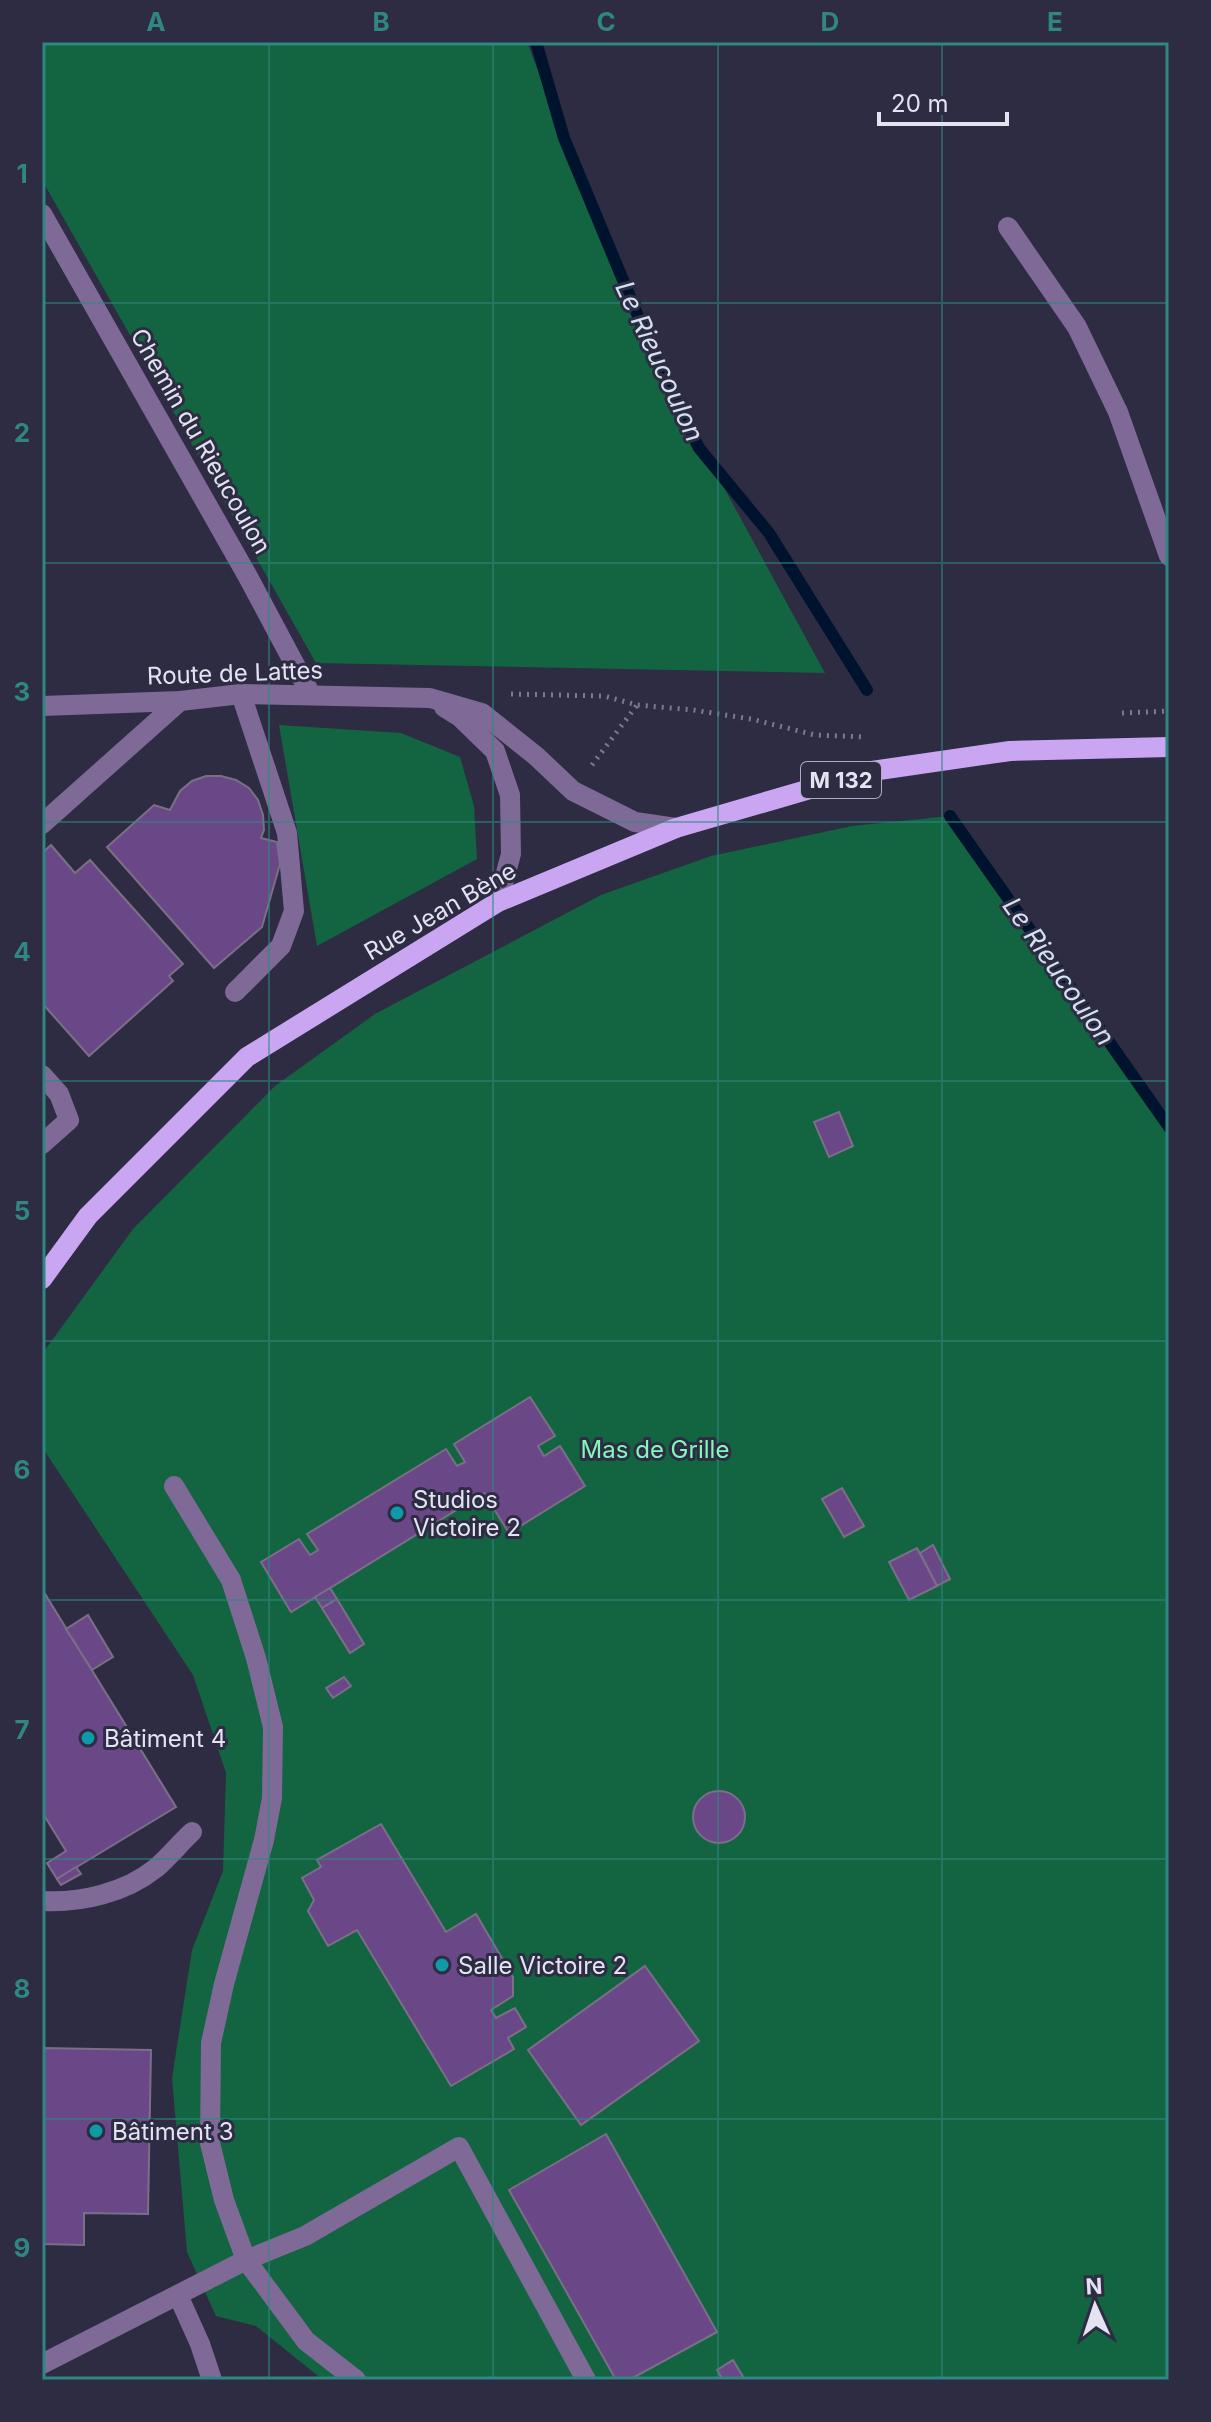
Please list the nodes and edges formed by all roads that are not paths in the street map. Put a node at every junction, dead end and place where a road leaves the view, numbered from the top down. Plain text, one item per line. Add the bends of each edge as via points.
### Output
1 (42, 214) edge
2 (1008, 227) dead end
3 (1169, 556) edge
4 (241, 694) junction
5 (311, 695) junction
6 (430, 698) junction
7 (180, 701) junction
8 (42, 706) edge
9 (1169, 747) edge
10 (42, 824) edge
11 (676, 828) junction
12 (498, 902) junction
13 (235, 992) dead end
14 (42, 1075) edge
15 (42, 1144) edge
16 (42, 1279) edge
17 (174, 1486) dead end
18 (192, 1832) dead end
19 (42, 1901) edge
20 (246, 2260) junction
21 (178, 2295) junction
22 (42, 2364) edge
23 (212, 2380) edge
24 (356, 2380) edge
25 (586, 2380) edge

1 - 5 street, Chemin du Rieucoulon
2 - 3 street via 1077,327 1118,412
4 - 5 street, Route de Lattes / M 132
4 - 7 street, Route de Lattes / M 132
4 - 13 street via 287,833 294,911 281,946
5 - 6 street, Route de Lattes / M 132
6 - 11 street, Route de Lattes / M 132 via 482,713 573,791 635,822
6 - 12 street via 460,717 495,751 500,765 510,795 511,854
7 - 8 street, Route de Lattes / M 132
7 - 10 street
9 - 11 main road, Rue Jean Bène / M 132 via 1010,751 872,771
11 - 12 main road, Rue Jean Bène / M 132
12 - 16 main road, Rue Jean Bène via 247,1057 88,1216
14 - 15 street via 59,1094 69,1120
17 - 20 street via 231,1580 273,1727 272,1798 264,1840 211,2043 210,2143
18 - 19 street via 156,1868 111,1893
20 - 21 street
20 - 24 street via 306,2341
20 - 25 street via 305,2236 459,2147
21 - 22 street
21 - 23 street

